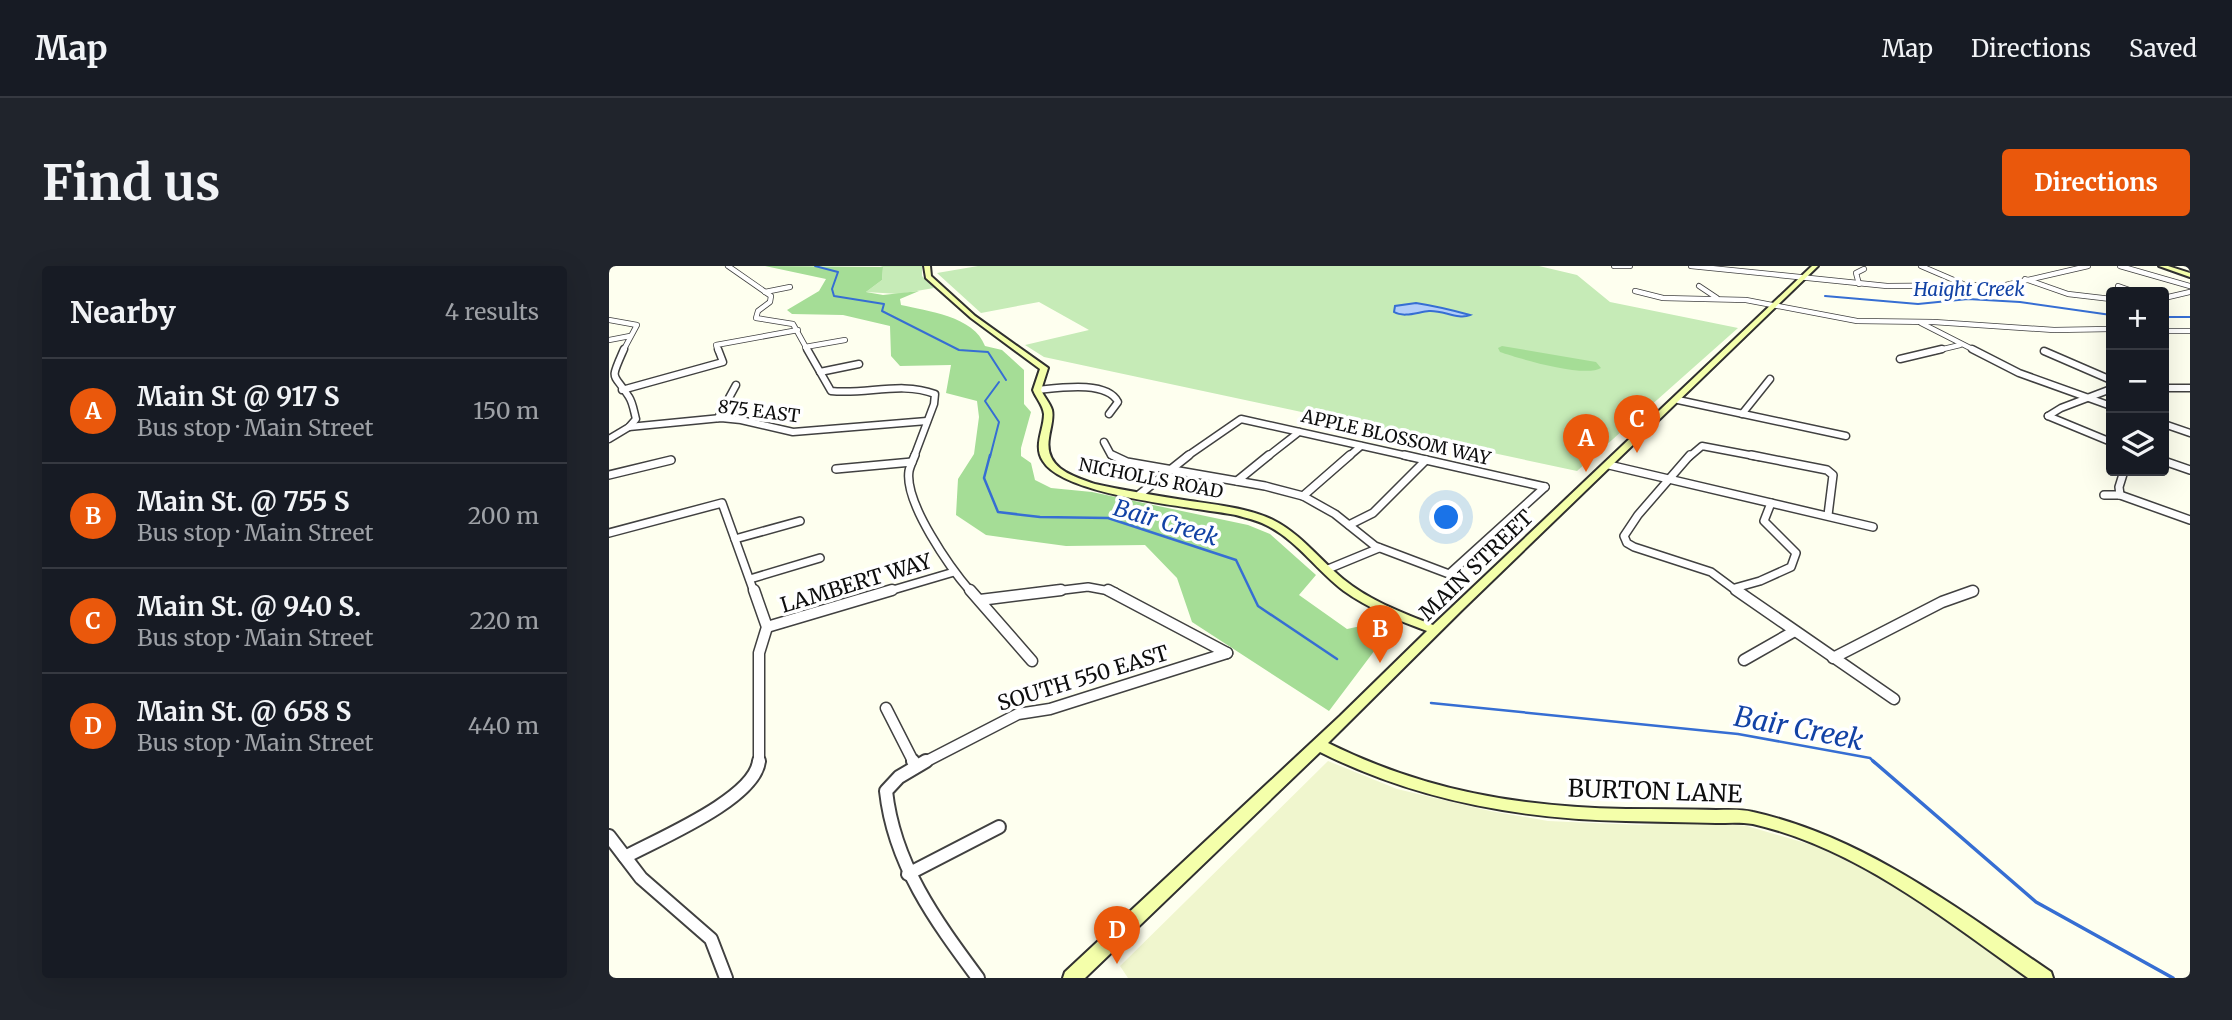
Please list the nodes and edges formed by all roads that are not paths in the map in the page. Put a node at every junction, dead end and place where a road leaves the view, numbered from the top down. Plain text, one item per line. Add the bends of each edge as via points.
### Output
1 (728, 266) edge
2 (927, 266) edge
3 (1614, 266) edge
4 (1630, 266) edge
5 (1691, 266) edge
6 (1766, 266) edge
7 (1815, 266) edge
8 (1921, 266) edge
9 (2088, 266) edge
10 (2120, 266) edge
11 (2163, 266) edge
12 (1864, 269) dead end
13 (1769, 272) junction
14 (2190, 275) edge
15 (1805, 276) junction
16 (2024, 279) junction
17 (1860, 284) junction
18 (1699, 286) dead end
19 (1968, 286) junction
20 (2118, 286) dead end
21 (790, 287) dead end
22 (2121, 287) edge
23 (2190, 289) edge
24 (1635, 291) dead end
25 (765, 292) junction
26 (2169, 296) edge
27 (1717, 298) junction
28 (2106, 299) edge
29 (1776, 305) junction
30 (610, 321) edge
31 (1920, 322) junction
32 (2106, 329) edge
33 (798, 330) junction
34 (2169, 331) edge
35 (2190, 331) edge
36 (630, 336) junction
37 (609, 340) edge
38 (845, 340) dead end
39 (1961, 345) junction
40 (805, 347) junction
41 (2044, 351) dead end
42 (1900, 359) dead end
43 (859, 364) dead end
44 (820, 372) junction
45 (2106, 378) edge
46 (1770, 379) dead end
47 (736, 385) dead end
48 (2169, 388) edge
49 (2190, 388) edge
50 (622, 390) junction
51 (1037, 390) junction
52 (2106, 391) edge
53 (2087, 398) junction
54 (1678, 400) junction
55 (2106, 404) edge
56 (1109, 414) dead end
57 (1742, 414) junction
58 (718, 418) junction
59 (927, 421) junction
60 (2169, 426) edge
61 (629, 427) junction
62 (1299, 432) junction
63 (2190, 433) edge
64 (1846, 436) dead end
65 (609, 439) edge
66 (2106, 440) edge
67 (1104, 442) dead end
68 (1361, 446) junction
69 (671, 460) dead end
70 (1426, 460) junction
71 (912, 462) junction
72 (2169, 463) edge
73 (1609, 465) junction
74 (836, 469) dead end
75 (1169, 469) junction
76 (2190, 470) edge
77 (609, 475) edge
78 (2122, 476) edge
79 (1668, 480) junction
80 (1237, 481) junction
81 (1140, 494) junction
82 (2104, 495) dead end
83 (2120, 495) junction
84 (1303, 496) junction
85 (1771, 503) junction
86 (1828, 515) junction
87 (2190, 520) edge
88 (800, 521) dead end
89 (1349, 525) junction
90 (1873, 527) dead end
91 (609, 533) edge
92 (735, 539) junction
93 (1379, 548) junction
94 (820, 558) dead end
95 (1328, 569) junction
96 (954, 572) junction
97 (750, 579) junction
98 (1735, 588) junction
99 (1973, 591) dead end
100 (980, 600) junction
101 (767, 627) junction
102 (1436, 630) junction
103 (1793, 632) junction
104 (1227, 653) joint
105 (1833, 658) junction
106 (1744, 660) dead end
107 (1032, 661) dead end
108 (1894, 699) dead end
109 (886, 708) dead end
110 (1317, 744) junction
111 (916, 766) junction
112 (999, 827) dead end
113 (609, 836) edge
114 (625, 857) junction
115 (908, 874) junction
116 (726, 978) edge
117 (978, 978) edge
118 (1072, 978) edge
119 (2044, 978) edge

1 - 25 street
2 - 51 street, NICHOLLS ROAD via 928,278 1043,366
3 - 4 street
5 - 13 street
6 - 13 street
7 - 15 street, MAIN STREET
8 - 19 street
9 - 16 street
10 - 23 street
11 - 14 main road
12 - 17 street via 1856,273
13 - 15 street
15 - 17 street
15 - 29 main road, MAIN STREET
16 - 19 street via 2006,285
16 - 28 street via 2068,294
17 - 19 street
18 - 27 street
20 - 22 street
21 - 25 street
23 - 26 street
24 - 27 street via 1663,298
25 - 33 street via 771,296 770,302 758,311 757,318 793,324
27 - 29 street
29 - 31 street via 1844,320
29 - 54 main road, MAIN STREET
30 - 36 street via 637,326
31 - 32 street
31 - 39 street
33 - 40 street
33 - 50 street via 716,345 723,362
34 - 35 street
36 - 37 street
36 - 50 street via 613,370
38 - 40 street
39 - 42 street
39 - 53 street
40 - 44 street
41 - 45 street
43 - 44 street
44 - 59 street via 831,391 927,390 935,394
46 - 57 street
47 - 58 street
48 - 49 street
50 - 61 street via 635,413
51 - 56 street via 1075,387 1108,392 1118,402
51 - 81 street, NICHOLLS ROAD via 1048,410 1042,449 1048,463 1073,480
52 - 53 street
53 - 55 street
53 - 66 street via 2048,416
54 - 57 street
54 - 73 main road, MAIN STREET
57 - 64 street
58 - 59 street, 875 EAST via 793,432
58 - 61 street, 875 EAST
59 - 71 street
60 - 63 street
61 - 65 street
62 - 68 street, APPLE BLOSSOM WAY
62 - 75 street, APPLE BLOSSOM WAY via 1241,419
62 - 80 street
67 - 75 street via 1121,460
68 - 70 street, APPLE BLOSSOM WAY
68 - 84 street
69 - 77 street
70 - 89 street via 1373,513
70 - 93 street, APPLE BLOSSOM WAY via 1545,487 1449,574
71 - 74 street
71 - 96 street via 910,488
72 - 76 street
73 - 79 street
73 - 102 main road, MAIN STREET
75 - 80 street
75 - 81 street
78 - 83 street
79 - 85 street
79 - 86 street via 1702,446 1817,467 1833,475
79 - 98 street via 1624,536 1627,543 1711,572
80 - 84 street
81 - 95 street, NICHOLLS ROAD via 1232,510 1269,522
82 - 83 street
83 - 87 street
84 - 89 street
85 - 86 street
85 - 98 street via 1764,521 1796,553 1791,566
86 - 90 street
88 - 92 street
89 - 93 street
91 - 92 street via 722,503
92 - 97 street
93 - 95 street
94 - 97 street
95 - 102 street, NICHOLLS ROAD via 1363,598
96 - 100 street
96 - 101 street, LAMBERT WAY
97 - 101 street
98 - 103 street
99 - 105 street
100 - 104 street via 1088,587 1113,591
100 - 107 street
101 - 114 street via 759,653 756,775 720,804
102 - 110 main road, MAIN STREET
103 - 105 street
103 - 106 street
104 - 111 street, SOUTH 550 EAST via 1050,709 1018,714
105 - 108 street
109 - 111 street
110 - 118 main road, MAIN STREET
110 - 119 street, BURTON LANE via 1405,783 1470,801 1528,811 1749,817 1811,835 1874,863
111 - 115 street, SOUTH 550 EAST via 886,791
112 - 115 street
113 - 114 street
114 - 116 street via 711,939
115 - 117 street via 938,925

